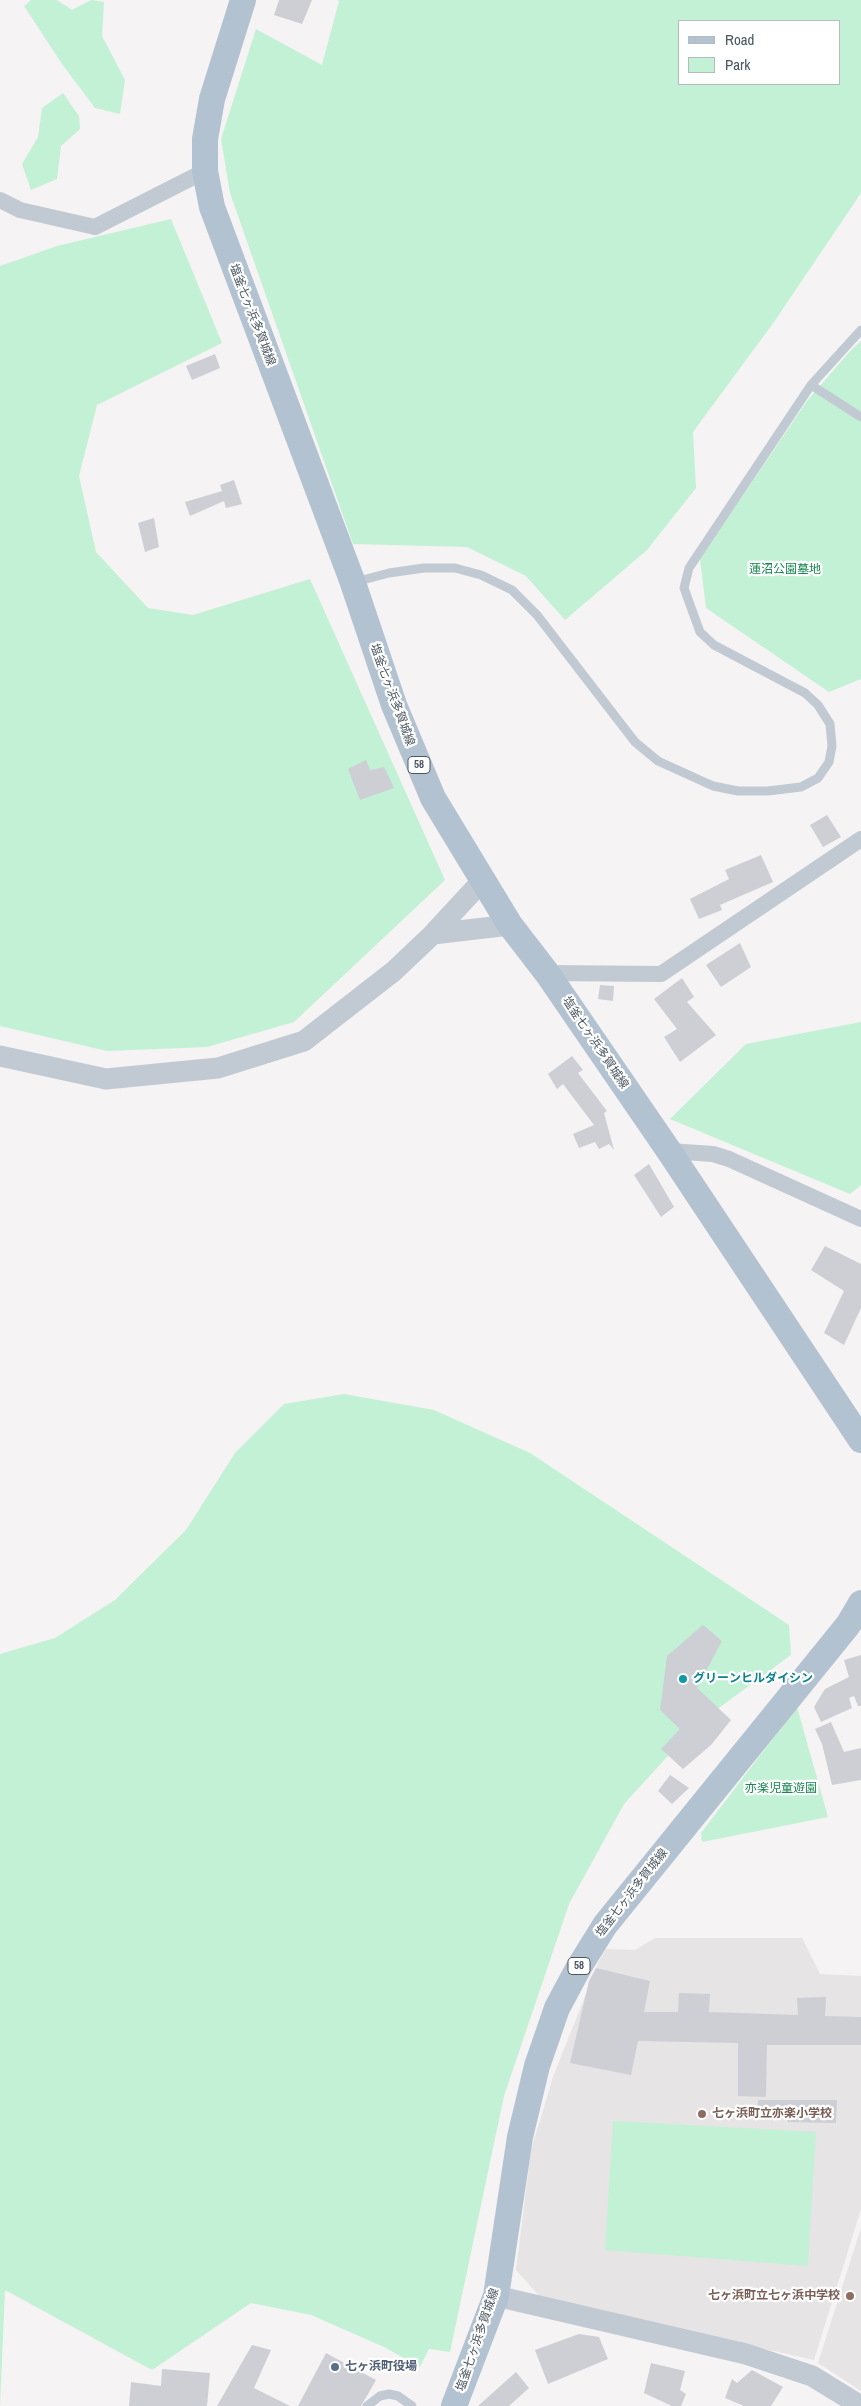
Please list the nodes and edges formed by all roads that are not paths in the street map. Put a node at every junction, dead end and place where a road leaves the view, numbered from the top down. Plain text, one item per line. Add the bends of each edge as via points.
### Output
1 (243, 0) edge
2 (205, 171) junction
3 (0, 200) edge
4 (861, 330) edge
5 (811, 385) junction
6 (861, 417) edge
7 (353, 583) junction
8 (861, 839) edge
9 (482, 881) junction
10 (510, 925) junction
11 (433, 934) junction
12 (547, 973) junction
13 (0, 1056) edge
14 (669, 1151) junction
15 (861, 1219) edge
16 (861, 1440) edge
17 (861, 1602) edge
18 (496, 2296) junction
19 (367, 2406) edge
20 (412, 2406) edge
21 (454, 2406) edge
22 (861, 2406) edge

1 - 2 main road, 塩釜七ヶ浜多賀城線 / 58 via 212,99 205,139
2 - 3 street via 95,227 20,210
2 - 7 main road, 塩釜七ヶ浜多賀城線 / 58 via 212,207
4 - 5 lane
5 - 6 lane
5 - 7 lane via 690,568 684,588 700,632 714,645 805,693 818,705 830,724 830,762 818,778 801,787 738,791 712,786 658,761 635,742 537,615 512,590 482,575 455,568 424,568
7 - 9 main road, 塩釜七ヶ浜多賀城線 / 58 via 394,705 433,798
8 - 12 street via 661,974
9 - 10 main road, 塩釜七ヶ浜多賀城線 / 58
9 - 11 street
10 - 11 street
10 - 12 main road, 塩釜七ヶ浜多賀城線 / 58
11 - 13 street via 394,971 304,1041 218,1068 106,1079
12 - 14 main road, 塩釜七ヶ浜多賀城線 / 58
14 - 15 street via 713,1154 729,1159
14 - 16 main road, 塩釜七ヶ浜多賀城線 / 58
17 - 18 main road, 塩釜七ヶ浜多賀城線 / 58 via 848,1625 605,1925 557,2008 536,2066 520,2138
18 - 21 main road, 塩釜七ヶ浜多賀城線 / 58
18 - 22 street via 746,2354 826,2382
19 - 20 lane via 380,2396 389,2394

